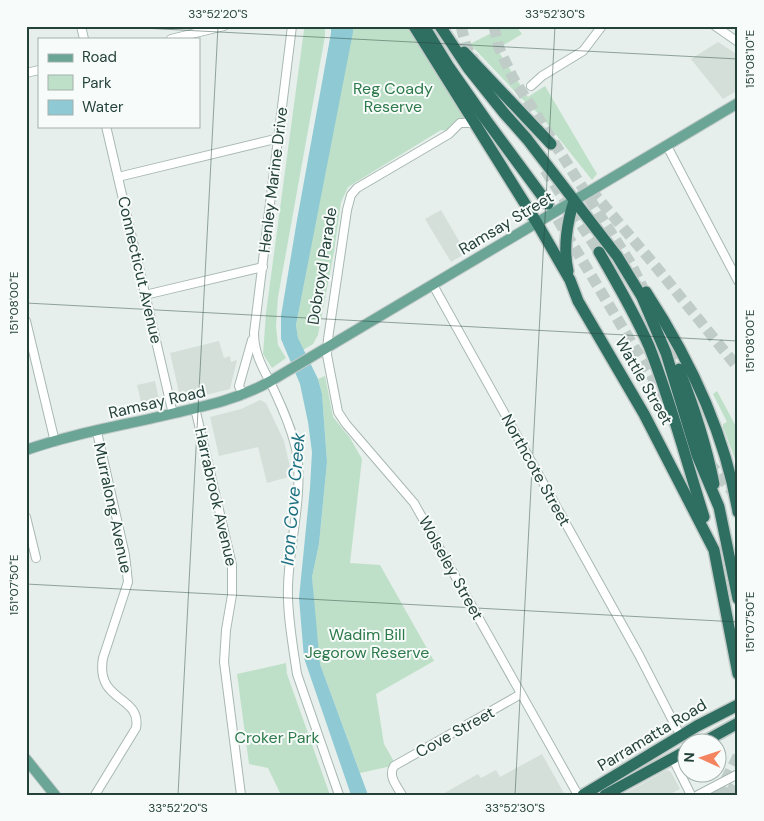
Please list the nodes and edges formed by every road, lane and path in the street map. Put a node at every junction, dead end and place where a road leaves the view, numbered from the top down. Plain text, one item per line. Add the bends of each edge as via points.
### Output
1 (224, 26) edge
2 (292, 26) edge
3 (414, 26) edge
4 (424, 26) edge
5 (440, 26) edge
6 (602, 26) edge
7 (714, 26) edge
8 (175, 38) edge
9 (738, 42) edge
10 (531, 86) dead end
11 (738, 103) edge
12 (476, 124) junction
13 (106, 128) edge
14 (279, 138) junction
15 (550, 144) dead end
16 (667, 146) junction
17 (118, 177) junction
18 (574, 201) junction
19 (548, 204) tunnel mouth
20 (537, 223) junction
21 (600, 252) tunnel mouth
22 (622, 264) junction
23 (263, 267) junction
24 (570, 280) junction
25 (738, 281) edge
26 (433, 285) junction
27 (145, 295) junction
28 (26, 321) edge
29 (254, 333) junction
30 (327, 346) junction
31 (290, 369) joint
32 (679, 369) tunnel mouth
33 (269, 382) junction
34 (243, 395) junction
35 (196, 408) junction
36 (173, 414) junction
37 (97, 432) junction
38 (54, 442) junction
39 (26, 450) edge
40 (719, 507) junction
41 (738, 512) edge
42 (26, 517) edge
43 (714, 550) junction
44 (36, 558) dead end
45 (738, 599) edge
46 (738, 674) edge
47 (521, 694) junction
48 (738, 705) edge
49 (713, 717) junction
50 (737, 724) edge
51 (677, 729) dead end
52 (718, 734) edge
53 (676, 757) edge
54 (26, 759) edge
55 (673, 759) junction
56 (738, 774) edge
57 (55, 795) edge
58 (95, 795) edge
59 (240, 795) edge
60 (339, 795) edge
61 (402, 795) edge
62 (578, 795) edge
63 (583, 795) edge
64 (605, 795) edge
65 (692, 795) edge
66 (698, 795) edge

1 - 8 street
2 - 14 street, Henley Marine Drive
3 - 12 highway
4 - 19 highway via 449,67
5 - 15 highway
5 - 18 highway, Wattle Street via 468,68
6 - 10 street via 583,52
7 - 9 street
11 - 16 main road, Ramsay Street
12 - 20 highway, Wattle Street
12 - 30 street, Dobroyd Parade via 460,123 445,136 353,192 344,228
13 - 17 street, Connecticut Avenue
14 - 17 street
14 - 23 street, Henley Marine Drive
16 - 18 main road, Ramsay Street
16 - 25 street
17 - 27 street, Connecticut Avenue
18 - 20 main road, Ramsay Street
18 - 22 highway, Wattle Street
18 - 24 highway via 566,251
20 - 24 highway, Wattle Street
20 - 26 main road, Ramsay Street
21 - 43 highway via 659,373
22 - 40 highway, Wattle Street via 660,336 697,456
22 - 41 highway, Wattle Street via 640,283 685,356 713,422
23 - 27 street
23 - 29 street, Henley Marine Drive
24 - 43 highway, Wattle Street via 578,301 644,414
26 - 30 main road, Ramsay Street
26 - 51 street, Northcote Street
27 - 36 street, Connecticut Avenue
28 - 38 street
29 - 33 street, Henley Marine Drive via 255,352
29 - 34 street, Henley Marine Drive via 239,386
30 - 31 main road, Ramsay Street
30 - 47 street, Wolseley Street via 339,416 414,503
31 - 33 main road, Ramsay Road
32 - 40 highway via 708,453
33 - 34 main road, Ramsay Road
33 - 60 street, Henley Marine Drive via 290,429 298,467 299,487 288,588 297,674
34 - 35 main road, Ramsay Road
35 - 36 main road, Ramsay Road
35 - 59 street, Harrabrook Avenue via 232,565 224,662
36 - 37 main road, Ramsay Road
37 - 38 main road, Ramsay Road
37 - 58 street, Murralong Avenue via 125,555 128,582 101,669 107,687 132,708 138,720
38 - 39 main road, Ramsay Road
40 - 45 highway, Wattle Street
42 - 44 street
43 - 46 highway, Wattle Street
47 - 61 street, Cove Street via 394,766 391,772
47 - 62 street, Wolseley Street
48 - 49 highway, Parramatta Road
49 - 50 highway
49 - 63 highway, Parramatta Road
50 - 52 highway, Parramatta Road
53 - 55 highway, Parramatta Road
54 - 57 main road
55 - 64 highway, Parramatta Road
55 - 65 street
56 - 66 street

